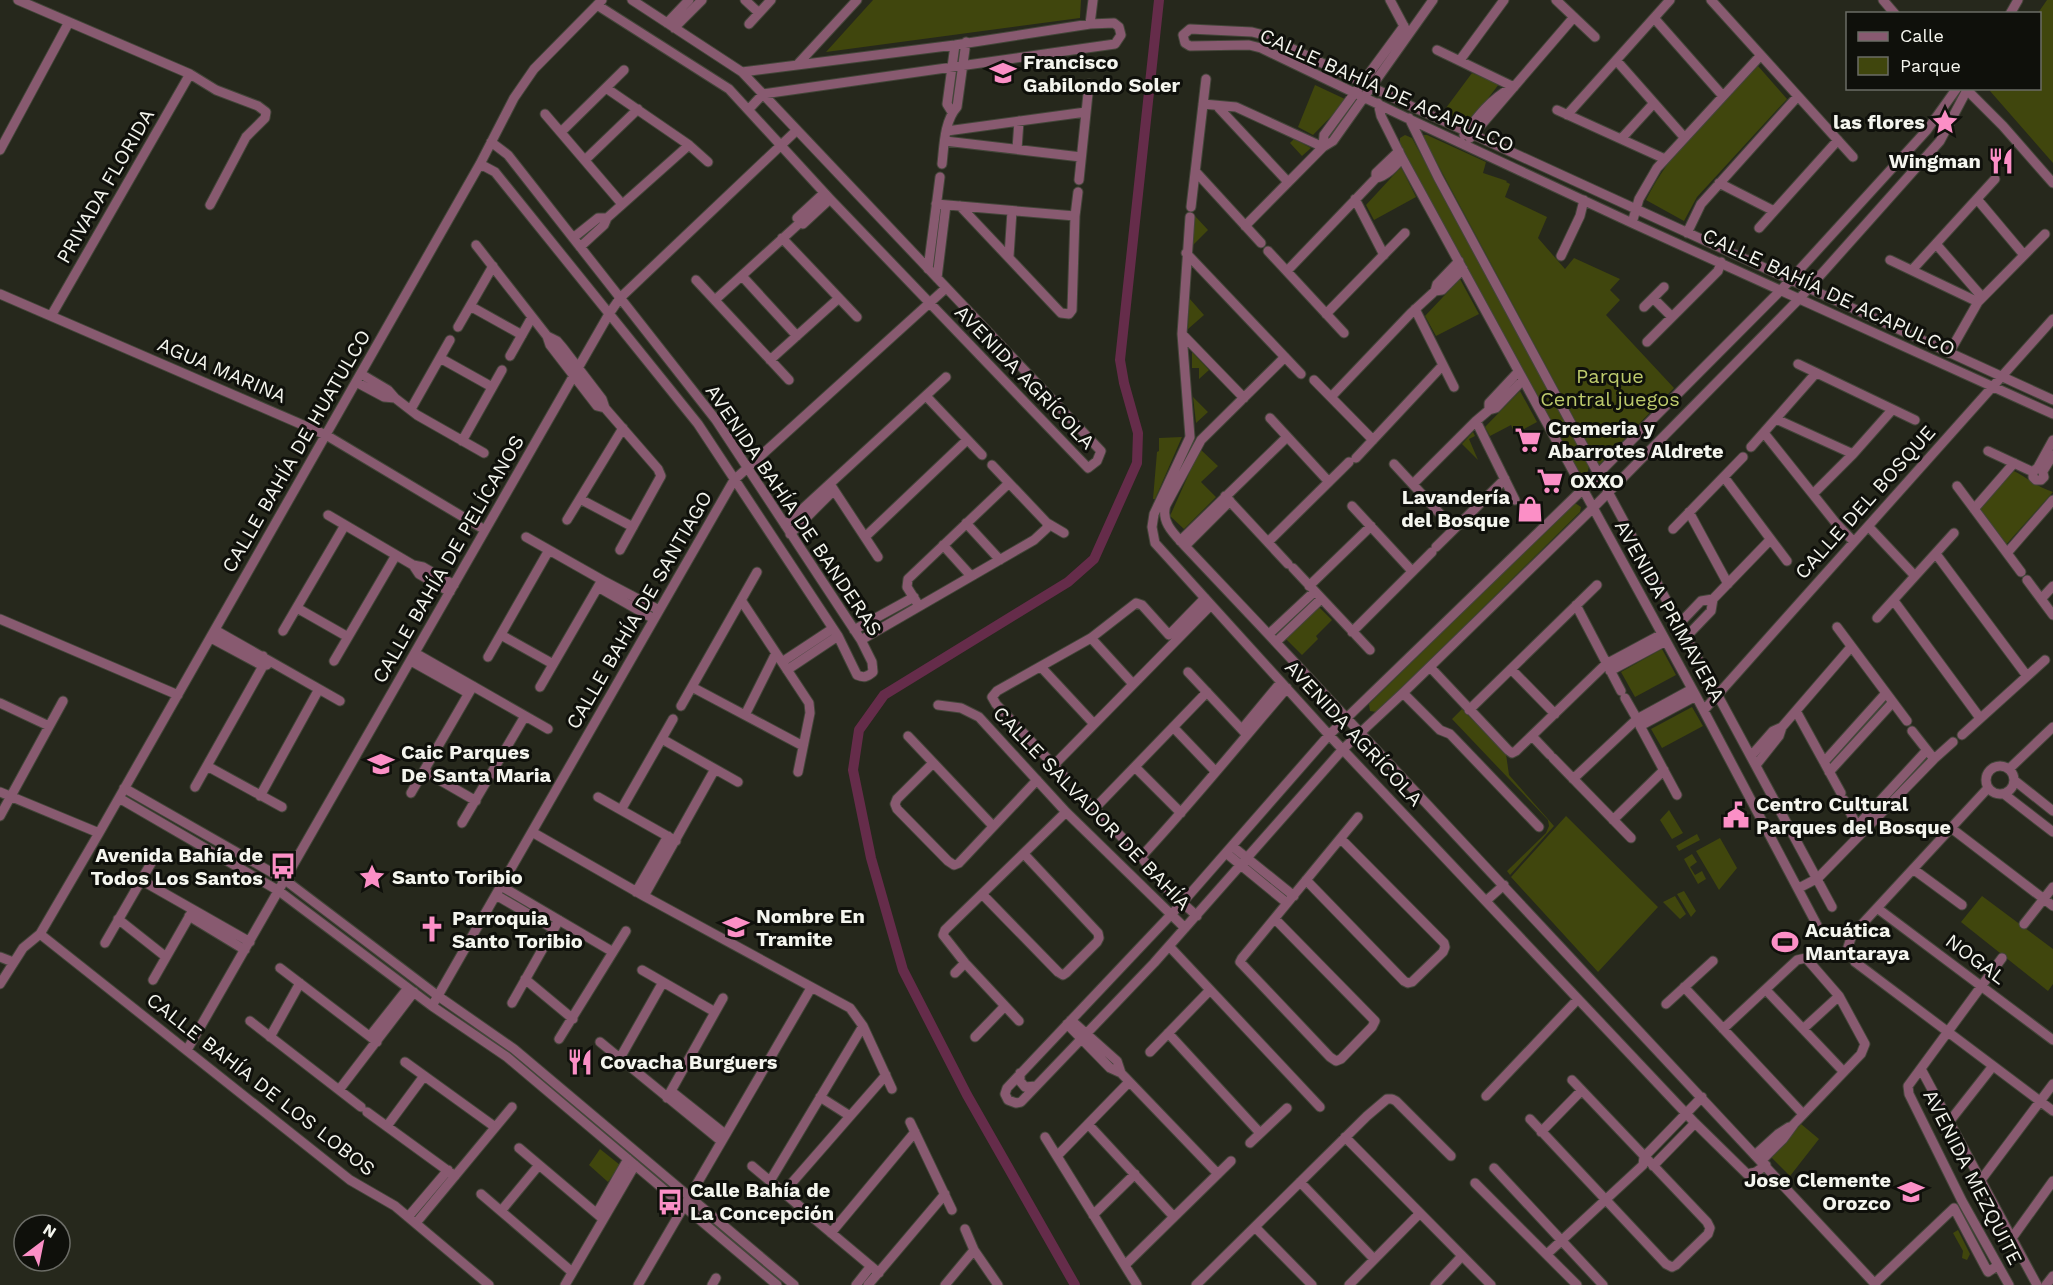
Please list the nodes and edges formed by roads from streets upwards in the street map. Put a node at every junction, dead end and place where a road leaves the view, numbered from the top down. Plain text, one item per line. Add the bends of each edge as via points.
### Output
1 (18, 0) edge
2 (632, 0) edge
3 (689, 0) edge
4 (702, 0) edge
5 (745, 0) edge
6 (771, 0) edge
7 (856, 0) edge
8 (1093, 0) edge
9 (1390, 0) edge
10 (1433, 0) edge
11 (1504, 0) edge
12 (1556, 0) edge
13 (1670, 0) edge
14 (1711, 0) edge
15 (1882, 0) edge
16 (600, 2) edge
17 (1893, 12) edge
18 (759, 13) junction
19 (1574, 17) junction
20 (1654, 18) junction
21 (69, 22) junction
22 (749, 24) dead end
23 (1090, 24) junction
24 (670, 25) junction
25 (1406, 29) junction
26 (1595, 37) dead end
27 (966, 42) junction
28 (955, 45) junction
29 (1437, 50) dead end
30 (1761, 55) junction
31 (1460, 60) junction
32 (1616, 60) junction
33 (797, 65) junction
34 (963, 66) junction
35 (952, 67) junction
36 (624, 70) dead end
37 (742, 72) junction
38 (190, 74) junction
39 (1206, 79) dead end
40 (1089, 84) dead end
41 (1367, 85) junction
42 (1514, 87) junction
43 (606, 88) junction
44 (1956, 90) edge
45 (1966, 90) edge
46 (1968, 90) edge
47 (1382, 92) junction
48 (763, 94) junction
49 (1722, 95) junction
50 (1359, 96) junction
51 (1798, 96) junction
52 (1654, 103) junction
53 (1203, 104) junction
54 (1377, 104) junction
55 (1217, 106) junction
56 (1413, 107) junction
57 (638, 109) junction
58 (749, 109) junction
59 (1557, 110) dead end
60 (952, 112) junction
61 (1086, 112) junction
62 (545, 114) dead end
63 (1567, 115) junction
64 (1408, 119) junction
65 (1019, 121) junction
66 (797, 130) junction
67 (1927, 130) junction
68 (561, 132) junction
69 (1470, 133) junction
70 (946, 136) junction
71 (1684, 137) junction
72 (1621, 139) junction
73 (1838, 140) junction
74 (1940, 141) junction
75 (491, 142) junction
76 (1463, 144) junction
77 (689, 145) junction
78 (780, 146) junction
79 (1323, 147) junction
80 (1017, 149) junction
81 (0, 150) edge
82 (1401, 154) junction
83 (1082, 157) junction
84 (1853, 157) dead end
85 (1665, 159) junction
86 (585, 160) junction
87 (1529, 160) junction
88 (708, 162) dead end
89 (480, 164) junction
90 (942, 164) dead end
91 (1196, 172) junction
92 (1524, 172) junction
93 (940, 177) dead end
94 (1995, 179) dead end
95 (1079, 180) dead end
96 (1288, 182) junction
97 (1719, 183) junction
98 (2053, 183) edge
99 (1078, 192) dead end
100 (827, 196) junction
101 (1355, 199) junction
102 (1977, 199) junction
103 (1584, 201) junction
104 (622, 204) junction
105 (941, 204) junction
106 (210, 205) dead end
107 (960, 206) junction
108 (1191, 207) dead end
109 (1635, 210) junction
110 (1012, 211) junction
111 (1774, 211) junction
112 (1075, 216) junction
113 (1190, 217) dead end
114 (607, 218) junction
115 (1632, 223) junction
116 (1245, 226) junction
117 (1759, 228) dead end
118 (1405, 232) dead end
119 (1687, 233) junction
120 (2045, 234) dead end
121 (573, 238) junction
122 (782, 238) junction
123 (1261, 243) dead end
124 (1936, 244) junction
125 (476, 245) dead end
126 (580, 247) junction
127 (1268, 251) dead end
128 (1186, 253) junction
129 (1384, 255) junction
130 (2024, 255) junction
131 (1009, 256) junction
132 (1561, 256) dead end
133 (1890, 260) dead end
134 (1721, 262) junction
135 (1461, 265) junction
136 (493, 266) junction
137 (928, 269) junction
138 (1912, 270) junction
139 (1287, 271) junction
140 (742, 276) junction
141 (937, 278) junction
142 (696, 280) dead end
143 (1789, 280) junction
144 (1664, 287) dead end
145 (946, 288) junction
146 (1808, 289) junction
147 (1781, 290) junction
148 (0, 294) edge
149 (620, 298) junction
150 (839, 298) junction
151 (1653, 298) junction
152 (1800, 298) junction
153 (715, 300) junction
154 (1980, 300) junction
155 (929, 303) junction
156 (470, 306) junction
157 (1644, 307) dead end
158 (1415, 309) junction
159 (609, 314) junction
160 (1326, 314) junction
161 (51, 316) junction
162 (532, 317) junction
163 (857, 317) dead end
164 (1672, 317) junction
165 (2053, 319) edge
166 (458, 327) dead end
167 (1344, 333) dead end
168 (1182, 334) junction
169 (522, 335) junction
170 (797, 336) junction
171 (450, 340) dead end
172 (1647, 342) dead end
173 (1949, 353) junction
174 (510, 356) dead end
175 (1285, 357) junction
176 (440, 358) junction
177 (770, 360) junction
178 (1798, 364) dead end
179 (1443, 365) junction
180 (502, 369) dead end
181 (576, 372) junction
182 (1301, 374) dead end
183 (1816, 374) junction
184 (1521, 376) junction
185 (946, 377) dead end
186 (2001, 377) junction
187 (358, 378) junction
188 (789, 380) dead end
189 (1314, 380) dead end
190 (492, 387) junction
191 (1454, 387) dead end
192 (1992, 387) junction
193 (1678, 394) junction
194 (926, 396) junction
195 (1331, 397) junction
196 (1244, 398) junction
197 (2053, 400) edge
198 (1693, 407) junction
199 (411, 409) junction
200 (1892, 410) junction
201 (2053, 414) edge
202 (1270, 418) dead end
203 (1776, 419) junction
204 (1916, 420) dead end
205 (1476, 421) junction
206 (623, 428) junction
207 (1764, 433) junction
208 (326, 435) junction
209 (1190, 437) junction
210 (1287, 437) junction
211 (968, 440) junction
212 (1201, 440) junction
213 (1373, 440) junction
214 (2053, 440) edge
215 (462, 441) junction
216 (1751, 447) dead end
217 (1988, 451) dead end
218 (484, 453) dead end
219 (982, 454) dead end
220 (1853, 454) junction
221 (2053, 455) edge
222 (1743, 457) dead end
223 (2014, 463) junction
224 (1394, 464) dead end
225 (992, 465) dead end
226 (748, 469) junction
227 (1599, 474) junction
228 (2042, 474) edge
229 (1724, 477) junction
230 (1505, 479) junction
231 (734, 480) junction
232 (1329, 482) junction
233 (1009, 483) junction
234 (1413, 484) junction
235 (1957, 486) dead end
236 (832, 487) junction
237 (1582, 490) junction
238 (1609, 493) junction
239 (1813, 494) junction
240 (580, 499) junction
241 (1228, 499) junction
242 (1515, 500) dead end
243 (2053, 500) edge
244 (1352, 506) dead end
245 (1593, 508) junction
246 (1974, 509) junction
247 (1689, 512) junction
248 (328, 515) dead end
249 (567, 520) dead end
250 (966, 523) junction
251 (1047, 523) junction
252 (345, 525) junction
253 (785, 525) junction
254 (1371, 526) junction
255 (633, 527) junction
256 (1169, 527) junction
257 (1869, 527) junction
258 (1454, 529) junction
259 (1673, 529) dead end
260 (485, 530) junction
261 (1064, 533) dead end
262 (1954, 533) dead end
263 (790, 534) junction
264 (526, 537) dead end
265 (865, 537) junction
266 (1770, 540) junction
267 (1268, 542) junction
268 (1854, 542) junction
269 (1182, 543) junction
270 (943, 545) junction
271 (1157, 545) junction
272 (549, 550) junction
273 (620, 550) dead end
274 (2007, 553) junction
275 (1936, 554) junction
276 (396, 555) junction
277 (878, 557) dead end
278 (1000, 560) junction
279 (1787, 561) dead end
280 (1412, 571) junction
281 (2021, 572) dead end
282 (757, 573) dead end
283 (971, 576) junction
284 (1915, 576) junction
285 (2027, 580) dead end
286 (600, 584) junction
287 (1728, 584) junction
288 (1597, 585) dead end
289 (2053, 586) edge
290 (452, 588) junction
291 (1315, 592) junction
292 (914, 597) junction
293 (1713, 599) junction
294 (2041, 599) junction
295 (741, 600) junction
296 (1208, 601) junction
297 (1894, 601) junction
298 (1576, 605) junction
299 (919, 606) junction
300 (297, 608) junction
301 (657, 614) junction
302 (2053, 615) edge
303 (1877, 618) dead end
304 (0, 619) edge
305 (1680, 623) junction
306 (1837, 627) dead end
307 (854, 630) junction
308 (283, 631) dead end
309 (1352, 632) junction
310 (835, 633) junction
311 (213, 634) junction
312 (501, 635) junction
313 (1687, 636) junction
314 (348, 637) junction
315 (1091, 638) junction
316 (1272, 638) junction
317 (1664, 638) junction
318 (861, 640) junction
319 (1851, 646) junction
320 (1370, 650) dead end
321 (776, 653) junction
322 (413, 657) junction
323 (488, 657) dead end
324 (2044, 660) dead end
325 (334, 661) dead end
326 (266, 662) junction
327 (553, 664) junction
328 (785, 666) junction
329 (1041, 667) junction
330 (1430, 667) junction
331 (1608, 668) junction
332 (1511, 669) junction
333 (1188, 672) dead end
334 (2027, 676) junction
335 (1133, 684) junction
336 (1284, 685) junction
337 (540, 687) dead end
338 (692, 687) junction
339 (319, 689) junction
340 (470, 690) junction
341 (1207, 692) junction
342 (1403, 693) junction
343 (1694, 693) junction
344 (1718, 693) junction
345 (1886, 693) junction
346 (177, 694) junction
347 (63, 700) dead end
348 (340, 701) dead end
349 (1893, 702) junction
350 (0, 703) edge
351 (938, 705) dead end
352 (681, 706) dead end
353 (1469, 710) junction
354 (1704, 710) junction
355 (1796, 711) junction
356 (1555, 714) junction
357 (745, 715) junction
358 (525, 716) junction
359 (1347, 716) junction
360 (1980, 718) junction
361 (673, 719) dead end
362 (1907, 721) dead end
363 (1639, 723) junction
364 (1094, 724) junction
365 (50, 726) junction
366 (1173, 727) junction
367 (2053, 727) edge
368 (548, 729) dead end
369 (1361, 731) junction
370 (1912, 731) dead end
371 (1244, 732) junction
372 (1329, 735) junction
373 (1962, 735) dead end
374 (908, 736) dead end
375 (1532, 736) junction
376 (2044, 736) junction
377 (662, 739) junction
378 (1953, 742) dead end
379 (2053, 743) edge
380 (803, 746) junction
381 (1343, 749) junction
382 (1927, 750) junction
383 (1935, 759) junction
384 (1754, 761) junction
385 (1824, 762) junction
386 (933, 763) junction
387 (1054, 765) junction
388 (207, 766) junction
389 (1135, 767) junction
390 (715, 769) junction
391 (2009, 769) junction
392 (1664, 770) junction
393 (424, 771) junction
394 (1215, 771) junction
395 (798, 772) dead end
396 (1829, 772) junction
397 (1065, 777) dead end
398 (1573, 779) junction
399 (1037, 780) junction
400 (2014, 780) junction
401 (738, 782) dead end
402 (195, 787) dead end
403 (124, 788) junction
404 (1988, 788) junction
405 (0, 792) edge
406 (1079, 792) dead end
407 (411, 793) dead end
408 (2004, 794) junction
409 (1677, 795) dead end
410 (11, 796) junction
411 (260, 796) junction
412 (598, 797) dead end
413 (119, 798) junction
414 (476, 801) junction
415 (282, 807) dead end
416 (1094, 809) junction
417 (621, 810) junction
418 (2053, 811) edge
419 (1066, 812) junction
420 (1182, 813) junction
421 (0, 816) edge
422 (1358, 817) dead end
423 (1613, 820) junction
424 (462, 823) dead end
425 (993, 826) junction
426 (1539, 827) dead end
427 (1951, 828) junction
428 (1859, 830) junction
429 (532, 832) junction
430 (2053, 832) edge
431 (99, 833) junction
432 (1631, 838) dead end
433 (672, 839) junction
434 (1341, 839) junction
435 (1229, 849) junction
436 (1024, 854) junction
437 (1141, 857) junction
438 (154, 858) dead end
439 (1245, 862) junction
440 (1913, 869) junction
441 (1818, 878) junction
442 (141, 880) junction
443 (285, 880) junction
444 (1306, 880) junction
445 (1504, 885) junction
446 (2053, 887) edge
447 (1799, 888) junction
448 (499, 890) junction
449 (279, 891) junction
450 (640, 894) junction
451 (983, 895) junction
452 (1291, 899) junction
453 (2043, 899) junction
454 (1486, 900) junction
455 (1182, 903) junction
456 (1962, 905) dead end
457 (2053, 906) edge
458 (1832, 907) dead end
459 (1877, 908) junction
460 (191, 913) junction
461 (1170, 915) junction
462 (1197, 915) junction
463 (118, 919) junction
464 (1275, 919) junction
465 (2024, 924) dead end
466 (557, 925) junction
467 (1817, 925) dead end
468 (1185, 928) junction
469 (626, 931) dead end
470 (39, 934) junction
471 (105, 943) dead end
472 (248, 946) junction
473 (1169, 946) junction
474 (1139, 948) junction
475 (614, 952) junction
476 (0, 957) edge
477 (166, 957) junction
478 (2002, 958) dead end
479 (1713, 961) dead end
480 (13, 962) junction
481 (965, 963) junction
482 (1154, 963) junction
483 (280, 968) dead end
484 (642, 970) dead end
485 (955, 973) dead end
486 (153, 980) dead end
487 (525, 980) junction
488 (663, 982) junction
489 (300, 983) junction
490 (0, 984) edge
491 (1981, 986) junction
492 (1684, 987) junction
493 (811, 988) junction
494 (411, 990) junction
495 (1210, 990) junction
496 (1766, 990) junction
497 (438, 996) junction
498 (1839, 996) junction
499 (723, 998) dead end
500 (1578, 999) junction
501 (512, 1003) dead end
502 (1666, 1004) dead end
503 (432, 1006) junction
504 (1005, 1006) junction
505 (715, 1012) junction
506 (573, 1019) junction
507 (250, 1021) dead end
508 (1019, 1021) dead end
509 (1069, 1022) junction
510 (863, 1026) junction
511 (1723, 1029) junction
512 (1803, 1029) junction
513 (1948, 1030) junction
514 (1168, 1033) junction
515 (975, 1036) dead end
516 (1083, 1036) junction
517 (270, 1037) junction
518 (373, 1039) junction
519 (559, 1039) dead end
520 (2053, 1040) edge
521 (600, 1042) dead end
522 (187, 1050) junction
523 (1150, 1052) dead end
524 (620, 1058) junction
525 (405, 1062) dead end
526 (1992, 1066) junction
527 (1921, 1069) junction
528 (1843, 1071) junction
529 (1020, 1073) junction
530 (886, 1075) junction
531 (424, 1076) junction
532 (1572, 1080) dead end
533 (1130, 1082) junction
534 (2053, 1084) edge
535 (1036, 1086) junction
536 (892, 1089) dead end
537 (339, 1090) junction
538 (1581, 1091) junction
539 (669, 1094) junction
540 (1486, 1096) dead end
541 (820, 1097) junction
542 (1702, 1097) junction
543 (2040, 1101) junction
544 (512, 1107) dead end
545 (1320, 1107) dead end
546 (1287, 1108) dead end
547 (2053, 1110) edge
548 (1685, 1113) junction
549 (1803, 1114) junction
550 (850, 1116) junction
551 (1530, 1119) dead end
552 (910, 1122) dead end
553 (1948, 1122) junction
554 (1695, 1123) junction
555 (1089, 1124) junction
556 (387, 1126) junction
557 (495, 1127) junction
558 (915, 1132) junction
559 (1260, 1132) junction
560 (1541, 1132) junction
561 (1044, 1137) dead end
562 (1345, 1137) junction
563 (723, 1138) junction
564 (1250, 1143) dead end
565 (519, 1148) dead end
566 (1057, 1156) junction
567 (1451, 1156) dead end
568 (1761, 1160) junction
569 (1231, 1161) dead end
570 (632, 1162) junction
571 (1646, 1162) junction
572 (539, 1166) junction
573 (752, 1166) dead end
574 (1494, 1168) dead end
575 (451, 1173) junction
576 (1135, 1174) junction
577 (1218, 1174) junction
578 (1982, 1180) junction
579 (770, 1181) junction
580 (2053, 1181) edge
581 (1300, 1182) junction
582 (1475, 1183) dead end
583 (783, 1193) junction
584 (481, 1194) dead end
585 (945, 1194) junction
586 (690, 1196) junction
587 (1605, 1201) junction
588 (1962, 1201) junction
589 (684, 1206) junction
590 (1954, 1208) junction
591 (803, 1209) dead end
592 (952, 1210) dead end
593 (501, 1211) junction
594 (1420, 1213) junction
595 (1093, 1215) junction
596 (408, 1216) junction
597 (600, 1216) junction
598 (811, 1216) dead end
599 (1174, 1216) junction
600 (416, 1223) junction
601 (1255, 1227) junction
602 (964, 1229) dead end
603 (831, 1233) junction
604 (2012, 1238) junction
605 (1563, 1241) junction
606 (974, 1250) junction
607 (1547, 1254) junction
608 (1462, 1256) junction
609 (1374, 1259) junction
610 (1125, 1265) junction
611 (1997, 1266) junction
612 (875, 1269) junction
613 (572, 1272) junction
614 (2053, 1276) edge
615 (1875, 1284) edge
616 (489, 1285) edge
617 (565, 1285) edge
618 (638, 1285) edge
619 (777, 1285) edge
620 (794, 1285) edge
621 (856, 1285) edge
622 (868, 1285) edge
623 (945, 1285) edge
624 (998, 1285) edge
625 (1137, 1285) edge
626 (1197, 1285) edge
627 (1312, 1285) edge
628 (1349, 1285) edge
629 (1435, 1285) edge
630 (1491, 1285) edge
631 (1577, 1285) edge
632 (1603, 1285) edge
633 (2009, 1285) edge
634 (2037, 1285) edge
635 (2046, 1285) edge

1 - 21 street
2 - 24 street, AVENIDA AGRÍCOLA
3 - 24 street
4 - 24 street
5 - 18 street
6 - 18 street
7 - 33 street
8 - 23 street
9 - 25 street
10 - 25 street
11 - 31 street
12 - 19 street
13 - 20 street
14 - 30 street
15 - 17 street
16 - 58 street, AVENIDA AGRÍCOLA via 729,89
16 - 75 street, CALLE BAHÍA DE HUATULCO via 534,69
18 - 22 street
19 - 26 street
19 - 42 street
20 - 32 street
20 - 49 street
21 - 38 street
21 - 81 street
23 - 27 street
23 - 34 street via 1113,23 1119,27 1119,39 1115,44
24 - 37 street, AVENIDA AGRÍCOLA
25 - 41 street
27 - 28 street
27 - 34 street
28 - 33 street
28 - 35 street
29 - 31 street
30 - 49 street
30 - 51 street
31 - 42 street
32 - 52 street
32 - 63 street
33 - 37 street
34 - 35 street
34 - 60 street via 957,107
35 - 48 street
35 - 60 street via 947,104
36 - 43 street
37 - 48 street, AVENIDA AGRÍCOLA
38 - 106 street via 266,112 246,137
38 - 161 street, PRIVADA FLORIDA
39 - 53 street
40 - 61 street
41 - 47 street, CALLE BAHÍA DE ACAPULCO
41 - 50 street
41 - 50 street, CALLE BAHÍA DE ACAPULCO via 1264,34 1190,29 1183,35 1183,41 1190,46 1261,48
42 - 69 street
43 - 57 street
43 - 68 street
44 - 67 street
45 - 74 street
46 - 98 street
47 - 54 street
47 - 56 street, CALLE BAHÍA DE ACAPULCO
48 - 58 street
48 - 66 street, AVENIDA AGRÍCOLA
49 - 71 street
50 - 54 street, CALLE BAHÍA DE ACAPULCO
50 - 79 street via 1324,135
51 - 73 street
51 - 97 street
52 - 71 street
52 - 72 street
53 - 55 street
53 - 91 street
54 - 64 street, CALLE BAHÍA DE ACAPULCO
54 - 82 street, AVENIDA PRIMAVERA
55 - 79 street via 1236,107
55 - 96 street
56 - 64 street
56 - 69 street, CALLE BAHÍA DE ACAPULCO
57 - 77 street
57 - 86 street
58 - 78 street, AVENIDA AGRÍCOLA
59 - 63 street
60 - 70 street
61 - 65 street
61 - 83 street
62 - 68 street
63 - 72 street
64 - 76 street, CALLE BAHÍA DE ACAPULCO
64 - 227 street, AVENIDA PRIMAVERA
65 - 70 street
65 - 80 street
66 - 78 street, CALLE BAHÍA DE PELÍCANOS
66 - 137 street, AVENIDA AGRÍCOLA
67 - 74 street
67 - 143 street
68 - 86 street
69 - 76 street
69 - 87 street, CALLE BAHÍA DE ACAPULCO
70 - 80 street
70 - 90 street
71 - 85 street
72 - 85 street
73 - 84 street
73 - 111 street
74 - 146 street
75 - 89 street, CALLE BAHÍA DE HUATULCO
75 - 121 street, AVENIDA BAHÍA DE BANDERAS via 508,155
76 - 92 street, CALLE BAHÍA DE ACAPULCO
77 - 88 street
77 - 104 street
78 - 100 street, AVENIDA AGRÍCOLA
78 - 149 street, CALLE BAHÍA DE PELÍCANOS
79 - 96 street
80 - 83 street
82 - 101 street via 1389,171
82 - 135 street, AVENIDA PRIMAVERA
83 - 95 street
85 - 109 street via 1650,178
86 - 104 street
87 - 92 street
87 - 109 street, CALLE BAHÍA DE ACAPULCO
89 - 159 street, AVENIDA BAHÍA DE BANDERAS via 495,172
89 - 187 street, CALLE BAHÍA DE HUATULCO
91 - 108 street
91 - 116 street
92 - 103 street, CALLE BAHÍA DE ACAPULCO
93 - 105 street
94 - 102 street
96 - 116 street
97 - 111 street
97 - 119 street via 1696,211
99 - 112 street
100 - 122 street via 797,218 804,219
100 - 155 street, AVENIDA AGRÍCOLA
101 - 129 street
101 - 139 street
102 - 124 street
102 - 130 street
103 - 115 street, CALLE BAHÍA DE ACAPULCO
103 - 132 street
104 - 114 street
105 - 107 street
105 - 137 street
105 - 141 street
107 - 110 street
107 - 131 street
109 - 115 street
109 - 119 street, CALLE BAHÍA DE ACAPULCO
110 - 112 street
110 - 131 street
111 - 117 street
112 - 131 street via 1070,314 1061,313
113 - 128 street
114 - 121 street via 598,218
114 - 126 street
115 - 134 street, CALLE BAHÍA DE ACAPULCO
116 - 123 street
118 - 129 street
119 - 143 street, CALLE BAHÍA DE ACAPULCO
120 - 130 street
121 - 126 street, AVENIDA BAHÍA DE BANDERAS
122 - 140 street
122 - 150 street
124 - 138 street
124 - 154 street
125 - 136 street
126 - 149 street, AVENIDA BAHÍA DE BANDERAS
127 - 139 street
128 - 168 street
128 - 175 street
129 - 160 street
130 - 154 street
133 - 138 street
134 - 147 street, CALLE BAHÍA DE ACAPULCO
134 - 164 street via 1718,271
135 - 158 street via 1442,290 1435,291
135 - 184 street, AVENIDA PRIMAVERA
136 - 156 street
136 - 162 street
137 - 141 street, AVENIDA AGRÍCOLA
138 - 154 street
139 - 160 street
140 - 153 street
140 - 170 street
141 - 145 street, AVENIDA AGRÍCOLA
142 - 153 street
143 - 146 street, CALLE BAHÍA DE ACAPULCO
143 - 147 street
144 - 151 street
145 - 155 street, CALLE BAHÍA DE SANTIAGO
145 - 155 street, AVENIDA AGRÍCOLA via 1101,451 1097,461 1088,468
146 - 152 street
146 - 173 street, CALLE BAHÍA DE ACAPULCO
147 - 152 street, CALLE BAHÍA DE ACAPULCO
147 - 193 street
148 - 161 street, AGUA MARINA
149 - 159 street, CALLE BAHÍA DE PELÍCANOS
149 - 226 street, AVENIDA BAHÍA DE BANDERAS via 716,420
150 - 163 street
150 - 170 street
151 - 157 street
151 - 164 street
152 - 192 street, CALLE BAHÍA DE ACAPULCO
152 - 198 street
153 - 177 street
154 - 173 street
155 - 226 street, CALLE BAHÍA DE SANTIAGO
156 - 166 street
156 - 169 street
158 - 179 street
158 - 195 street
159 - 181 street, CALLE BAHÍA DE PELÍCANOS
159 - 231 street, AVENIDA BAHÍA DE BANDERAS via 698,424
160 - 167 street
161 - 208 street, AGUA MARINA
162 - 169 street
162 - 181 street via 550,345
164 - 172 street
165 - 186 street, CALLE DEL BOSQUE
168 - 196 street
168 - 209 street
169 - 174 street
170 - 177 street
171 - 176 street
173 - 186 street, CALLE BAHÍA DE ACAPULCO
175 - 182 street
175 - 196 street
176 - 190 street
176 - 199 street
177 - 188 street
178 - 183 street
179 - 191 street
179 - 213 street
180 - 190 street
181 - 206 street via 597,406 605,408
181 - 260 street, CALLE BAHÍA DE PELÍCANOS
183 - 200 street
183 - 203 street
184 - 205 street
184 - 237 street, AVENIDA PRIMAVERA
185 - 194 street
186 - 192 street, CALLE DEL BOSQUE
186 - 197 street, CALLE BAHÍA DE ACAPULCO
187 - 199 street via 388,390
187 - 208 street, CALLE BAHÍA DE HUATULCO
189 - 195 street
190 - 215 street
192 - 201 street, CALLE BAHÍA DE ACAPULCO
192 - 257 street, CALLE DEL BOSQUE
193 - 198 street
193 - 227 street
194 - 211 street
194 - 236 street
195 - 213 street
196 - 212 street
198 - 238 street
199 - 215 street
200 - 204 street
200 - 220 street
202 - 210 street
203 - 207 street
203 - 220 street
205 - 230 street
205 - 234 street
206 - 240 street
206 - 255 street via 661,476
207 - 216 street
207 - 239 street
208 - 260 street, AGUA MARINA
208 - 311 street, CALLE BAHÍA DE HUATULCO
209 - 212 street
209 - 271 street, AVENIDA AGRÍCOLA via 1152,520
210 - 232 street
210 - 241 street
211 - 219 street
211 - 265 street
212 - 256 street via 1166,506 1164,515
213 - 232 street
214 - 228 street
215 - 218 street
217 - 223 street
220 - 239 street
221 - 228 street
222 - 229 street
223 - 228 street
223 - 246 street
224 - 234 street
225 - 233 street
226 - 231 street, CALLE BAHÍA DE SANTIAGO
226 - 253 street, AVENIDA BAHÍA DE BANDERAS
227 - 237 street
227 - 238 street, AVENIDA PRIMAVERA
229 - 247 street
229 - 266 street
230 - 242 street
230 - 258 street
231 - 301 street, CALLE BAHÍA DE SANTIAGO
231 - 310 street, AVENIDA BAHÍA DE BANDERAS
232 - 267 street
233 - 250 street
233 - 251 street
234 - 258 street
235 - 246 street
236 - 253 street
236 - 263 street
236 - 265 street
237 - 245 street, AVENIDA PRIMAVERA
237 - 359 street
238 - 245 street
238 - 305 street, AVENIDA PRIMAVERA
239 - 268 street
240 - 249 street
240 - 255 street
241 - 267 street
241 - 269 street
243 - 274 street
244 - 254 street
245 - 317 street, AVENIDA PRIMAVERA
245 - 330 street
246 - 274 street
247 - 259 street
247 - 287 street
248 - 252 street
250 - 270 street
250 - 278 street
251 - 261 street
251 - 278 street via 1047,528 1034,540
252 - 276 street
252 - 300 street
253 - 263 street, AVENIDA BAHÍA DE BANDERAS
254 - 280 street
254 - 291 street
255 - 273 street
256 - 269 street, AVENIDA AGRÍCOLA
256 - 271 street via 1160,533
257 - 268 street, CALLE DEL BOSQUE
257 - 284 street
258 - 280 street
260 - 290 street, CALLE BAHÍA DE PELÍCANOS
262 - 275 street
263 - 307 street, AVENIDA BAHÍA DE BANDERAS
264 - 272 street
265 - 277 street
266 - 279 street
266 - 287 street
267 - 291 street
268 - 344 street, CALLE DEL BOSQUE
269 - 316 street, AVENIDA AGRÍCOLA
270 - 283 street
270 - 292 street via 908,579 907,587
271 - 296 street, AVENIDA AGRÍCOLA
272 - 286 street
272 - 312 street
274 - 281 street
275 - 284 street
275 - 334 street
276 - 290 street via 413,565 419,574
276 - 314 street
278 - 283 street
280 - 309 street
282 - 295 street
283 - 299 street
284 - 297 street
285 - 294 street
286 - 301 street
286 - 327 street
287 - 293 street
288 - 298 street
289 - 294 street
290 - 322 street, CALLE BAHÍA DE PELÍCANOS
291 - 309 street
291 - 316 street
292 - 299 street
292 - 307 street
293 - 305 street via 1701,601
293 - 313 street via 1711,611
294 - 302 street
295 - 321 street
295 - 338 street
296 - 315 street via 1169,635 1136,603
296 - 335 street
296 - 336 street, AVENIDA AGRÍCOLA
297 - 303 street
297 - 360 street
298 - 331 street
298 - 332 street
299 - 318 street
300 - 308 street
300 - 314 street
301 - 429 street, CALLE BAHÍA DE SANTIAGO
304 - 346 street
305 - 313 street, AVENIDA PRIMAVERA
306 - 319 street
307 - 318 street, AVENIDA BAHÍA DE BANDERAS
309 - 320 street
310 - 318 street, AVENIDA BAHÍA DE BANDERAS via 857,675 863,677 873,672
310 - 328 street
311 - 326 street
311 - 346 street, CALLE BAHÍA DE HUATULCO
312 - 323 street
312 - 327 street
313 - 344 street, AVENIDA PRIMAVERA
314 - 325 street
315 - 329 street
315 - 335 street
316 - 359 street, AVENIDA AGRÍCOLA
317 - 331 street
317 - 343 street, AVENIDA PRIMAVERA
319 - 345 street
319 - 355 street
321 - 328 street
321 - 357 street
322 - 340 street
322 - 443 street, CALLE BAHÍA DE PELÍCANOS
324 - 334 street
326 - 339 street
326 - 388 street
327 - 337 street
328 - 380 street via 810,708
329 - 364 street
329 - 387 street via 992,697
330 - 342 street
330 - 353 street
331 - 356 street
331 - 363 street
332 - 353 street
332 - 356 street
333 - 341 street
334 - 360 street
335 - 364 street
336 - 371 street
336 - 372 street, AVENIDA AGRÍCOLA
338 - 352 street
338 - 357 street
339 - 348 street
339 - 411 street
340 - 358 street
340 - 393 street
341 - 366 street
341 - 371 street
342 - 369 street
342 - 426 street via 1440,730 1450,734
343 - 354 street, AVENIDA PRIMAVERA
343 - 363 street
344 - 354 street, CALLE DEL BOSQUE
344 - 384 street, AVENIDA PRIMAVERA
345 - 349 street
345 - 385 street
346 - 403 street, CALLE BAHÍA DE HUATULCO
347 - 365 street
349 - 362 street
349 - 396 street
350 - 365 street
351 - 399 street, CALLE SALVADOR DE BAHÍA via 961,708 979,717
353 - 375 street via 1512,753
354 - 447 street, AVENIDA PRIMAVERA
355 - 384 street via 1779,736
355 - 385 street
356 - 375 street
357 - 380 street
358 - 368 street
358 - 414 street
359 - 369 street, AVENIDA AGRÍCOLA
359 - 372 street
360 - 373 street
361 - 377 street
363 - 392 street
363 - 398 street
364 - 387 street
365 - 410 street
366 - 389 street
366 - 394 street
367 - 376 street
369 - 381 street
369 - 445 street, AVENIDA AGRÍCOLA
370 - 382 street
371 - 394 street
372 - 381 street, AVENIDA AGRÍCOLA
372 - 435 street
374 - 386 street
375 - 398 street
376 - 379 street
376 - 391 street
377 - 390 street
377 - 417 street
378 - 383 street
380 - 395 street
381 - 439 street
381 - 454 street, AVENIDA AGRÍCOLA
382 - 383 street
382 - 428 street
383 - 428 street
384 - 441 street, AVENIDA PRIMAVERA
385 - 396 street
386 - 425 street
386 - 425 street via 897,799 897,810 954,865
387 - 397 street
388 - 402 street
388 - 411 street
389 - 416 street
389 - 420 street
390 - 401 street
390 - 433 street
391 - 400 street
391 - 404 street via 1998,765 1988,771
392 - 409 street
392 - 423 street
393 - 407 street
393 - 414 street
394 - 420 street
396 - 428 street
398 - 423 street
399 - 419 street, CALLE SALVADOR DE BAHÍA
399 - 425 street
400 - 408 street
400 - 418 street
403 - 413 street, CALLE BAHÍA DE HUATULCO
403 - 443 street
404 - 408 street
404 - 427 street
405 - 410 street
406 - 416 street, CALLE SALVADOR DE BAHÍA
408 - 430 street
410 - 421 street
410 - 431 street
411 - 415 street
412 - 417 street
413 - 431 street, CALLE BAHÍA DE HUATULCO
413 - 449 street
414 - 424 street
416 - 437 street, CALLE SALVADOR DE BAHÍA
417 - 433 street
419 - 436 street
419 - 461 street, CALLE SALVADOR DE BAHÍA
420 - 437 street
422 - 434 street
423 - 432 street
427 - 440 street
427 - 453 street
428 - 441 street
429 - 448 street, CALLE BAHÍA DE SANTIAGO
429 - 450 street
431 - 470 street, CALLE BAHÍA DE HUATULCO
433 - 450 street
434 - 444 street
434 - 444 street via 1444,943 1443,952 1412,982 1404,981
435 - 439 street
435 - 455 street
436 - 451 street
436 - 451 street via 1098,933 1096,942 1066,973 1058,972
437 - 455 street, CALLE SALVADOR DE BAHÍA
438 - 442 street
439 - 452 street
439 - 462 street
440 - 456 street
440 - 459 street
441 - 447 street
441 - 458 street, AVENIDA PRIMAVERA
442 - 460 street
442 - 463 street
443 - 449 street, CALLE BAHÍA DE PELÍCANOS
443 - 497 street
444 - 452 street
445 - 454 street
445 - 542 street, AVENIDA AGRÍCOLA
446 - 453 street
447 - 467 street, AVENIDA PRIMAVERA
448 - 466 street
448 - 497 street, CALLE BAHÍA DE SANTIAGO
449 - 472 street, CALLE BAHÍA DE PELÍCANOS
449 - 494 street
450 - 493 street
451 - 481 street via 943,935
452 - 464 street
453 - 457 street
453 - 465 street
454 - 500 street, AVENIDA AGRÍCOLA
455 - 461 street
455 - 462 street, CALLE SALVADOR DE BAHÍA
459 - 491 street, NOGAL
459 - 513 street via 1852,935 1848,947 1855,962
460 - 472 street
460 - 477 street
461 - 468 street, CALLE SALVADOR DE BAHÍA
461 - 474 street
462 - 468 street
463 - 471 street
463 - 477 street
464 - 464 street via 1240,962 1330,1057 1341,1059 1375,1021
466 - 475 street
466 - 487 street
468 - 473 street
469 - 475 street
470 - 480 street, CALLE BAHÍA DE HUATULCO via 29,940
470 - 522 street, CALLE BAHÍA DE LOS LOBOS
472 - 522 street, CALLE BAHÍA DE PELÍCANOS
473 - 482 street
473 - 495 street
474 - 482 street
474 - 509 street
475 - 506 street
476 - 480 street
477 - 486 street
478 - 491 street
479 - 492 street
480 - 490 street, CALLE BAHÍA DE HUATULCO
481 - 485 street
481 - 504 street
482 - 516 street
483 - 489 street
484 - 488 street
487 - 501 street
487 - 506 street
488 - 505 street
488 - 524 street
489 - 517 street
489 - 518 street
491 - 513 street
491 - 520 street, NOGAL
492 - 502 street
492 - 511 street
493 - 510 street via 850,1008
493 - 563 street
494 - 503 street
494 - 518 street
495 - 514 street
495 - 545 street
496 - 498 street via 1797,960 1806,958
496 - 511 street
496 - 512 street
497 - 503 street, CALLE BAHÍA DE SANTIAGO
497 - 586 street via 514,1048
498 - 512 street
498 - 528 street via 1865,1044
499 - 505 street
500 - 540 street
500 - 548 street, AVENIDA AGRÍCOLA
503 - 570 street via 507,1057
504 - 508 street
504 - 515 street
505 - 539 street
506 - 519 street
507 - 517 street
509 - 516 street
509 - 529 street
510 - 530 street
510 - 541 street
511 - 549 street
512 - 528 street
513 - 526 street
513 - 527 street
514 - 523 street
514 - 559 street
516 - 533 street via 1117,1061
516 - 535 street
517 - 537 street
518 - 537 street
521 - 524 street
522 - 596 street, CALLE BAHÍA DE LOS LOBOS via 350,1180
524 - 539 street
525 - 531 street
526 - 543 street
526 - 553 street
527 - 553 street, AVENIDA MEZQUITE
527 - 588 street, AVENIDA MEZQUITE via 1908,1086 1909,1094
528 - 549 street
529 - 535 street via 1025,1087
529 - 535 street via 1005,1091 1010,1102 1021,1102
530 - 536 street
530 - 550 street
531 - 556 street
531 - 557 street
532 - 538 street
533 - 555 street
533 - 577 street
534 - 543 street
537 - 556 street
538 - 560 street
538 - 571 street
539 - 563 street
541 - 550 street
541 - 579 street
542 - 548 street
542 - 568 street, AVENIDA AGRÍCOLA
543 - 547 street
543 - 578 street
544 - 557 street
546 - 559 street
548 - 554 street, AVENIDA AGRÍCOLA
548 - 571 street
549 - 568 street
550 - 583 street
551 - 560 street
552 - 558 street
553 - 578 street, AVENIDA MEZQUITE
554 - 568 street, AVENIDA AGRÍCOLA via 1747,1174 1756,1172
554 - 571 street
555 - 566 street
555 - 576 street
556 - 575 street
557 - 575 street
558 - 585 street
558 - 603 street
559 - 564 street
560 - 587 street
561 - 566 street
562 - 567 street via 1392,1099
562 - 581 street
562 - 594 street
563 - 586 street
565 - 572 street
566 - 595 street
568 - 615 street, AVENIDA AGRÍCOLA
569 - 577 street
570 - 589 street
570 - 597 street
571 - 587 street
571 - 587 street via 1707,1222 1708,1234 1672,1267
572 - 593 street
572 - 597 street
573 - 579 street
574 - 605 street
575 - 596 street
575 - 600 street
576 - 595 street
576 - 599 street
577 - 599 street
578 - 604 street, AVENIDA MEZQUITE
579 - 583 street
580 - 604 street
581 - 601 street
581 - 609 street
582 - 607 street
583 - 591 street
584 - 593 street
585 - 592 street
585 - 612 street
586 - 589 street
586 - 620 street
587 - 605 street
588 - 590 street
588 - 611 street, AVENIDA MEZQUITE
589 - 618 street
589 - 619 street
590 - 611 street via 1988,1272
590 - 615 street
593 - 613 street
594 - 608 street
594 - 609 street
595 - 610 street
596 - 600 street, CALLE BAHÍA DE LOS LOBOS
597 - 613 street
598 - 603 street
599 - 610 street
600 - 616 street, CALLE BAHÍA DE LOS LOBOS
601 - 626 street
601 - 627 street
602 - 606 street
603 - 612 street
604 - 634 street, AVENIDA MEZQUITE
605 - 607 street
605 - 632 street
606 - 623 street
606 - 624 street
607 - 631 street
608 - 629 street
608 - 630 street
609 - 628 street
610 - 625 street
611 - 633 street, AVENIDA MEZQUITE
612 - 621 street
612 - 622 street
613 - 617 street
614 - 635 street

